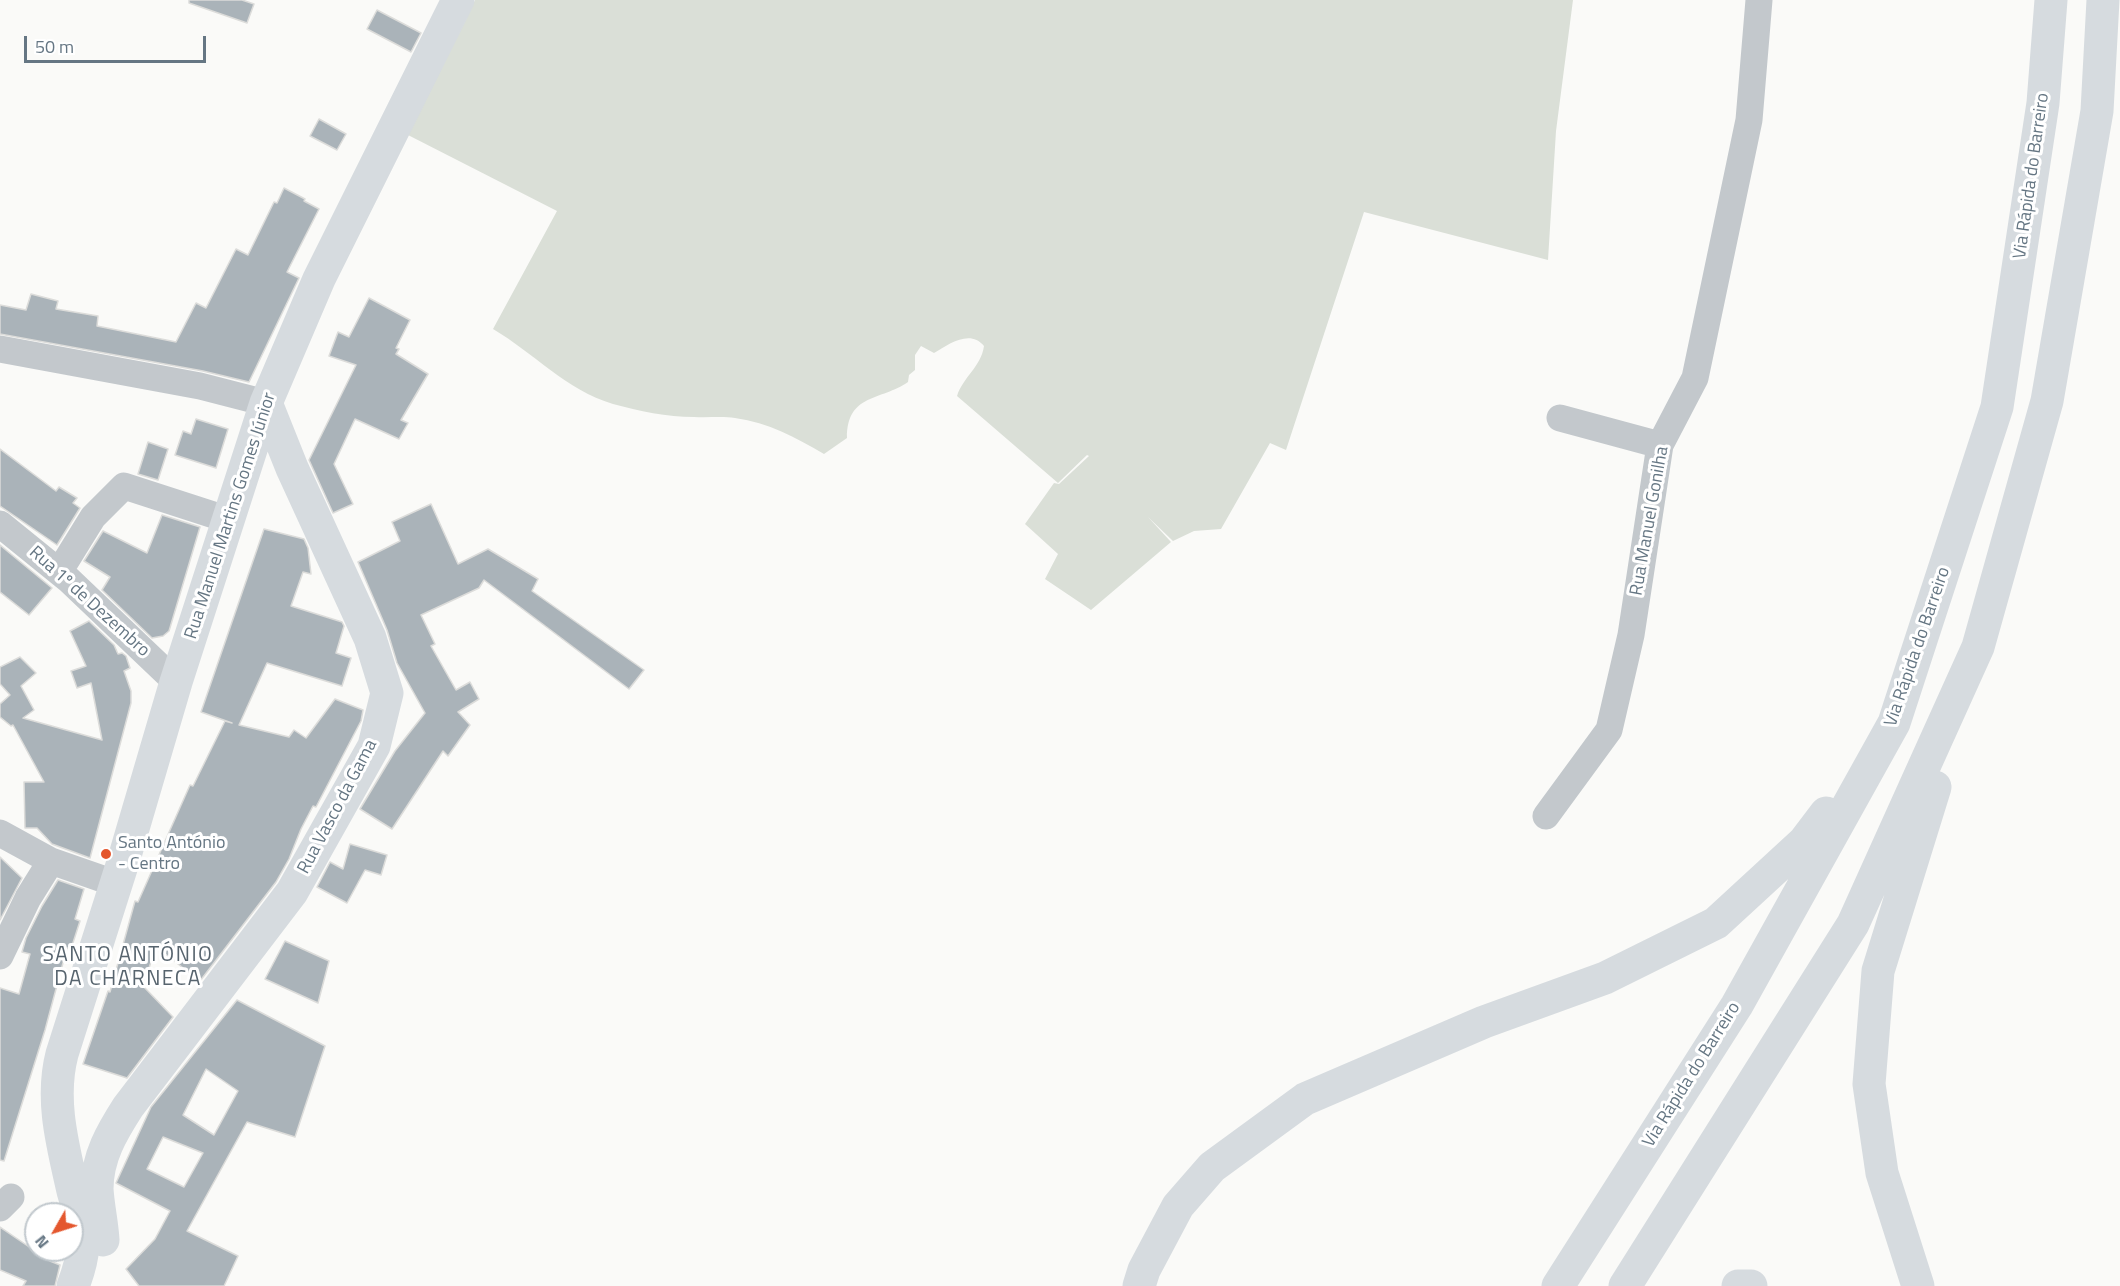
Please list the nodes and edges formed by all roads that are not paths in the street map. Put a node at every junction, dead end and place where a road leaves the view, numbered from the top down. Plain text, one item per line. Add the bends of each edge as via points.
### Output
1 (458, 0) edge
2 (1759, 0) edge
3 (2051, 0) edge
4 (2103, 0) edge
5 (0, 348) edge
6 (266, 404) junction
7 (1560, 418) dead end
8 (1660, 445) junction
9 (229, 520) junction
10 (0, 524) edge
11 (59, 572) junction
12 (1978, 647) junction
13 (176, 682) junction
14 (1894, 723) junction
15 (1546, 816) dead end
16 (0, 833) edge
17 (51, 861) junction
18 (117, 884) junction
19 (0, 956) edge
20 (61, 1131) junction
21 (107, 1141) junction
22 (73, 1286) edge
23 (94, 1286) edge
24 (1139, 1286) edge
25 (1558, 1286) edge
26 (1625, 1286) edge
27 (1738, 1286) edge
28 (1751, 1286) edge
29 (1918, 1286) edge

1 - 6 main road, Rua Manuel Martins Gomes Júnior via 319,279
2 - 8 street, Rua Manuel Gonilha via 1749,120 1695,378
3 - 14 main road, Via Rápida do Barreiro via 2043,103 1997,407
4 - 12 main road via 2097,111 2047,401
5 - 6 street via 200,386
6 - 9 main road, Rua Manuel Martins Gomes Júnior
6 - 21 main road, Rua Vasco da Gama via 370,638 387,693 374,746 292,892 128,1107
7 - 8 street
8 - 15 street, Rua Manuel Gonilha via 1631,635 1609,730
9 - 11 street via 124,486 93,517
9 - 13 main road, Rua Manuel Martins Gomes Júnior
10 - 11 street, Rua 1º de Dezembro
11 - 13 street, Rua 1º de Dezembro
12 - 26 main road via 1854,924
12 - 29 main road via 1878,971 1869,1084 1882,1173
13 - 18 main road, Rua Manuel Martins Gomes Júnior
14 - 24 main road via 1804,842 1716,923 1605,978 1484,1022 1305,1099 1212,1167 1178,1206
14 - 25 main road, Via Rápida do Barreiro via 1737,1005
16 - 17 street
17 - 18 street
17 - 19 street
18 - 20 main road, Rua Manuel Martins Gomes Júnior via 62,1054 57,1083
20 - 21 main road via 85,1148
20 - 22 main road, Rua Manuel Martins Gomes Júnior via 83,1244
21 - 23 main road, Rua Vasco da Gama via 97,1188 103,1250
27 - 28 main road

